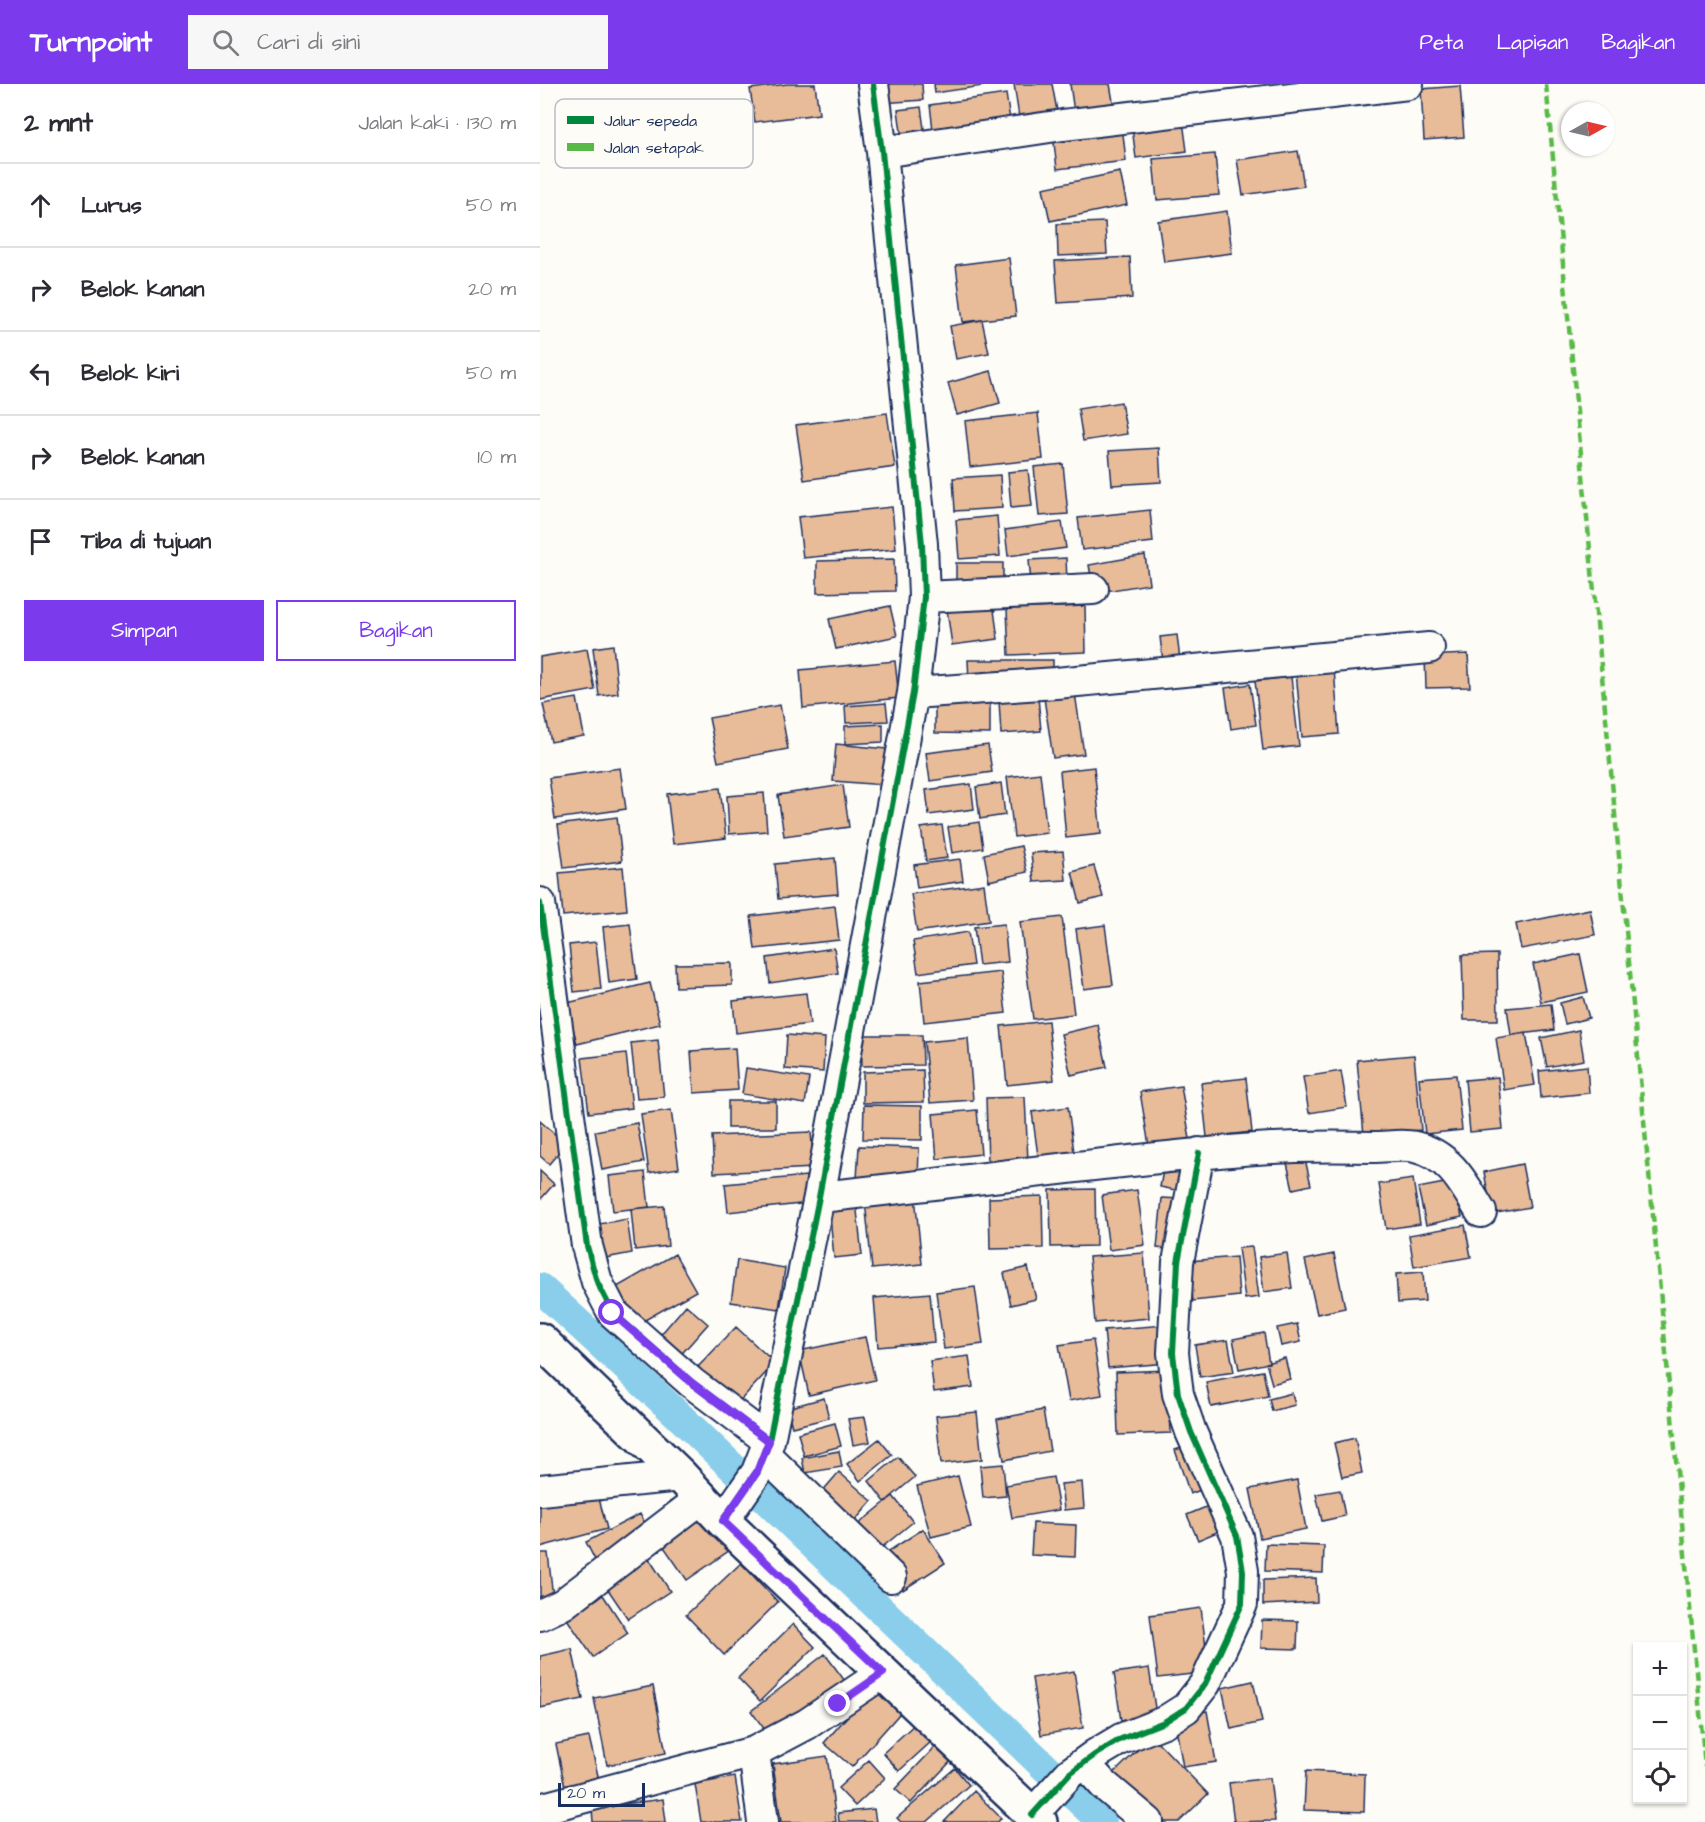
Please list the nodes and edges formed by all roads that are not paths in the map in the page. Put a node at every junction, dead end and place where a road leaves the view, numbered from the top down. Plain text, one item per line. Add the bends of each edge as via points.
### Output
1 (873, 84) edge
2 (1408, 84) edge
3 (882, 152) junction
4 (1093, 588) dead end
5 (924, 597) junction
6 (1429, 648) dead end
7 (913, 693) junction
8 (540, 903) edge
9 (1199, 1154) junction
10 (819, 1197) junction
11 (1480, 1212) dead end
12 (540, 1340) edge
13 (763, 1456) junction
14 (540, 1490) edge
15 (710, 1501) junction
16 (891, 1577) dead end
17 (540, 1615) edge
18 (883, 1673) junction
19 (754, 1752) junction
20 (1077, 1768) junction
21 (540, 1809) edge
22 (1040, 1812) edge
23 (763, 1822) edge
24 (1148, 1822) edge

1 - 3 street
2 - 3 street via 1063,125
3 - 5 street
4 - 5 street
5 - 7 street
6 - 7 street
7 - 10 street
8 - 13 street via 587,1246 597,1282 612,1313 692,1383
9 - 10 street
9 - 11 street via 1296,1146 1414,1147 1441,1159 1456,1173
9 - 20 street via 1178,1262 1173,1353 1181,1404 1237,1536 1243,1571 1242,1604 1205,1684 1186,1708 1164,1722 1121,1739
10 - 13 street
12 - 15 main road
13 - 15 street
13 - 16 street
14 - 15 street
15 - 17 street via 563,1604
15 - 18 main road
18 - 19 street via 807,1724
18 - 22 main road
19 - 21 street
19 - 23 street
20 - 22 street
20 - 24 street

